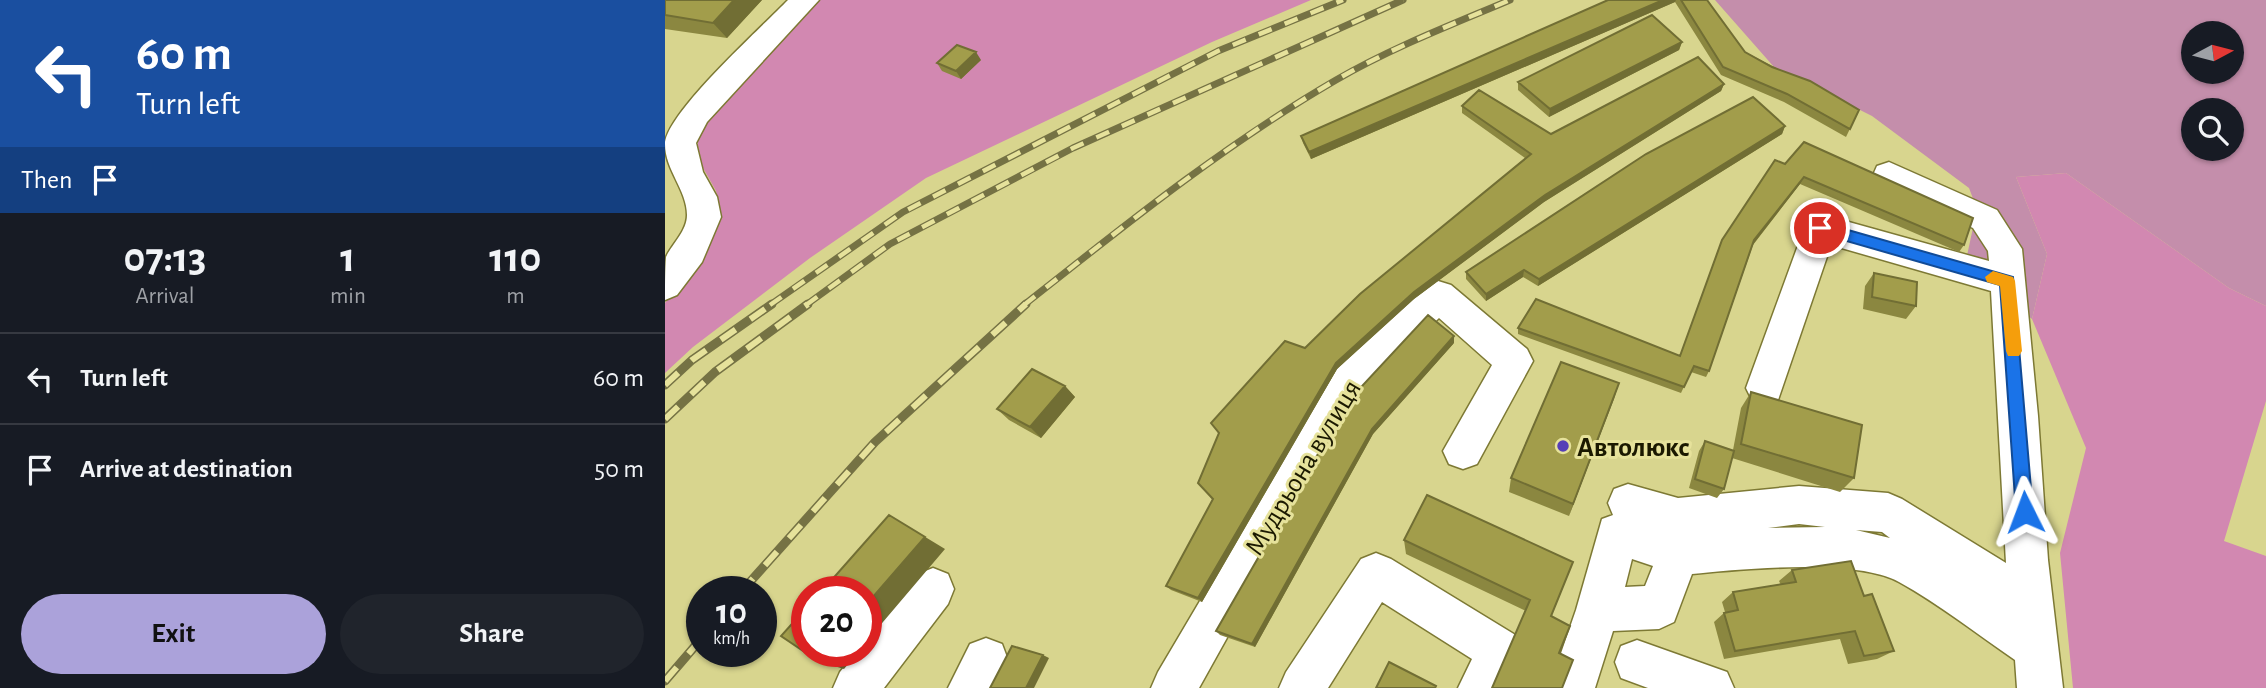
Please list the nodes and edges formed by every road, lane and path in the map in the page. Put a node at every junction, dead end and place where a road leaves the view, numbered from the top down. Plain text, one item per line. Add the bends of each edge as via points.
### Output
1 (805, 0) edge
2 (1889, 175) dead end
3 (2007, 281) junction
4 (665, 285) edge
5 (1765, 388) dead end
6 (1463, 451) dead end
7 (1628, 503) dead end
8 (1678, 555) junction
9 (933, 589) dead end
10 (2032, 604) junction
11 (1598, 610) junction
12 (1637, 662) dead end
13 (2038, 668) edge
14 (856, 688) edge
15 (1174, 688) edge
16 (1302, 688) edge
17 (1481, 688) edge
18 (1572, 688) edge
19 (1711, 688) edge

1 - 4 street via 696,114 680,143 704,217 690,253
2 - 3 street via 1985,219 2005,249
3 - 5 street via 1820,228
3 - 10 street
6 - 15 street, Мудрьона вулиця via 1514,361 1438,296 1353,376
7 - 10 street via 1678,518 1799,505 1888,513
8 - 11 street via 1659,607
8 - 11 street via 1617,533
8 - 13 street via 1842,547 1906,562
9 - 14 street
10 - 13 street
11 - 18 street
12 - 19 street
16 - 17 street via 1376,574 1501,652

